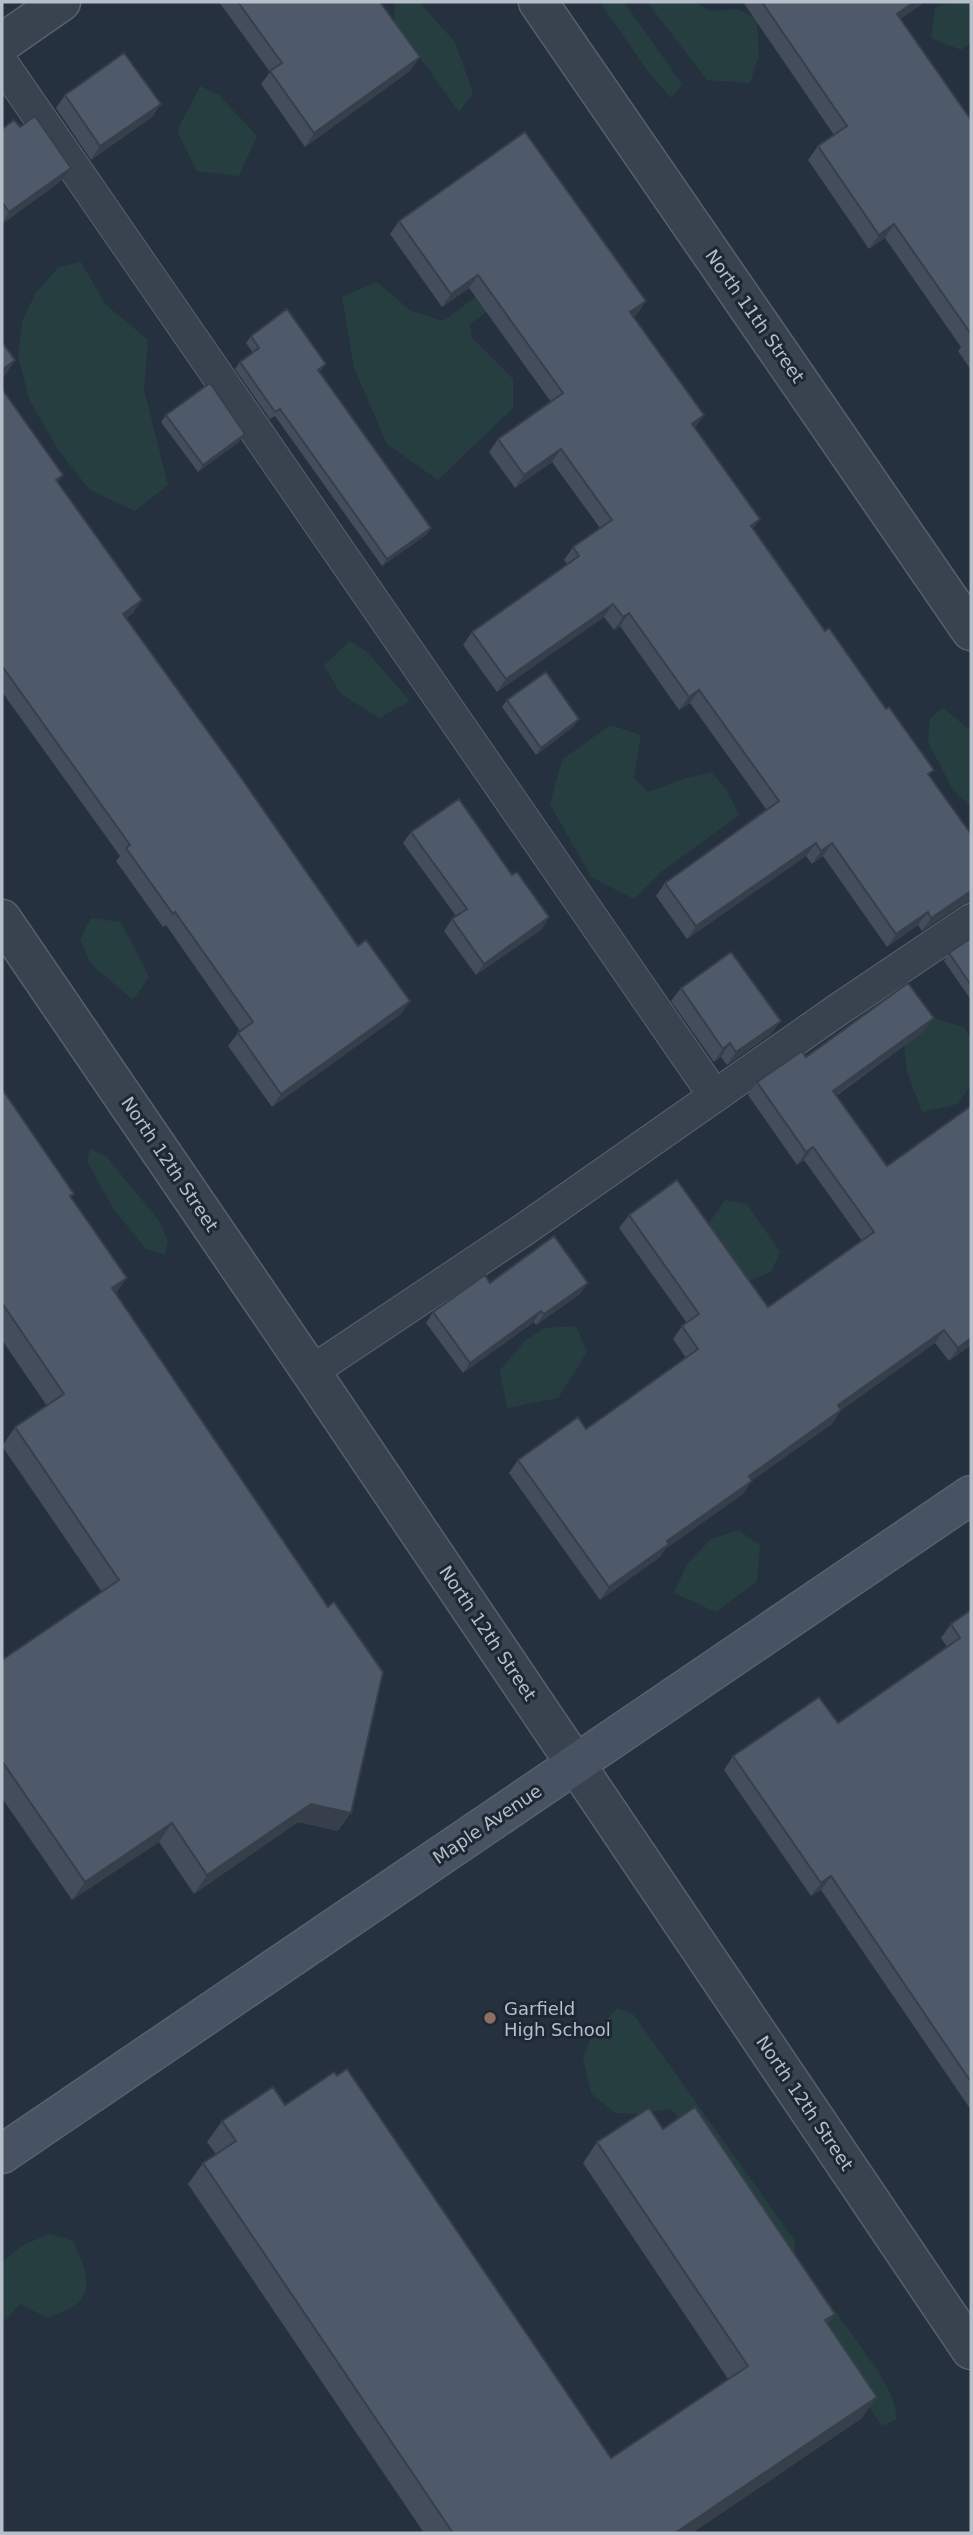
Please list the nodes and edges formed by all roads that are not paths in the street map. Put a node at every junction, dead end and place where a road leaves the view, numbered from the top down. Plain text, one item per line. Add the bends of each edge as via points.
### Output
1 (61, 2) edge
2 (538, 2) edge
3 (2, 43) edge
4 (2, 63) edge
5 (971, 631) edge
6 (2, 919) edge
7 (971, 920) edge
8 (714, 1095) junction
9 (311, 1372) junction
10 (971, 1495) edge
11 (576, 1763) junction
12 (2, 2154) edge
13 (971, 2350) edge

1 - 3 street
2 - 5 street, North 11th Street
4 - 8 lane
6 - 9 street, North 12th Street
7 - 8 lane
8 - 9 lane
9 - 11 street, North 12th Street
10 - 11 main road, Maple Avenue
11 - 12 main road, Maple Avenue
11 - 13 street, North 12th Street

